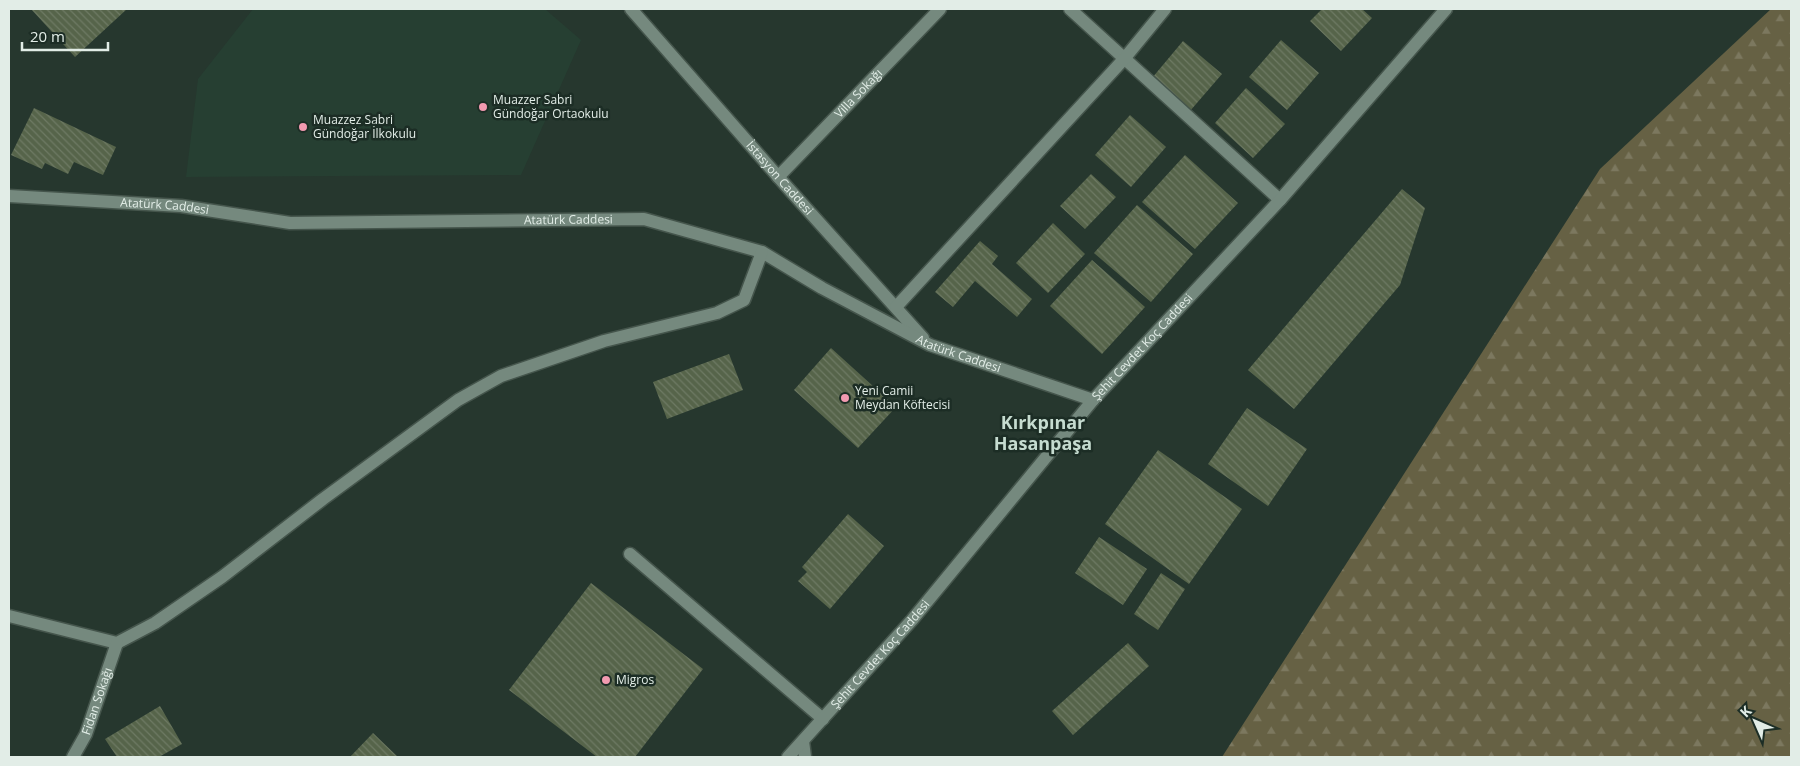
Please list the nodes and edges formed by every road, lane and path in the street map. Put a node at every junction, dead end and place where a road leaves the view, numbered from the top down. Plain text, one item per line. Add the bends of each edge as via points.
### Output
1 (631, 9) edge
2 (940, 9) edge
3 (1070, 9) edge
4 (1165, 9) edge
5 (1446, 9) edge
6 (1124, 59) junction
7 (778, 177) junction
8 (9, 196) edge
9 (1280, 200) junction
10 (762, 252) junction
11 (896, 308) junction
12 (930, 345) junction
13 (1093, 400) junction
14 (630, 554) dead end
15 (9, 616) edge
16 (117, 643) junction
17 (823, 719) junction
18 (803, 741) junction
19 (73, 757) edge
20 (788, 757) edge
21 (805, 757) edge

1 - 7 street, İstasyon Caddesi
2 - 7 street, Villa Sokağı
3 - 6 street
4 - 6 street
5 - 9 street, Şehit Cevdet Koç Caddesi
6 - 9 street
6 - 11 street
7 - 11 street, İstasyon Caddesi
8 - 10 street, Atatürk Caddesi via 181,206 290,223 644,219
9 - 13 street, Şehit Cevdet Koç Caddesi
10 - 12 street, Atatürk Caddesi
10 - 16 street via 744,300 717,313 604,341 501,376 458,400 222,577 155,623
11 - 12 street, İstasyon Caddesi
12 - 13 street, Atatürk Caddesi
13 - 17 street, Şehit Cevdet Koç Caddesi via 912,620
14 - 17 street
15 - 16 street
16 - 19 street, Fidan Sokağı via 86,734
17 - 18 street, Şehit Cevdet Koç Caddesi
18 - 20 street, Şehit Cevdet Koç Caddesi
18 - 21 street

